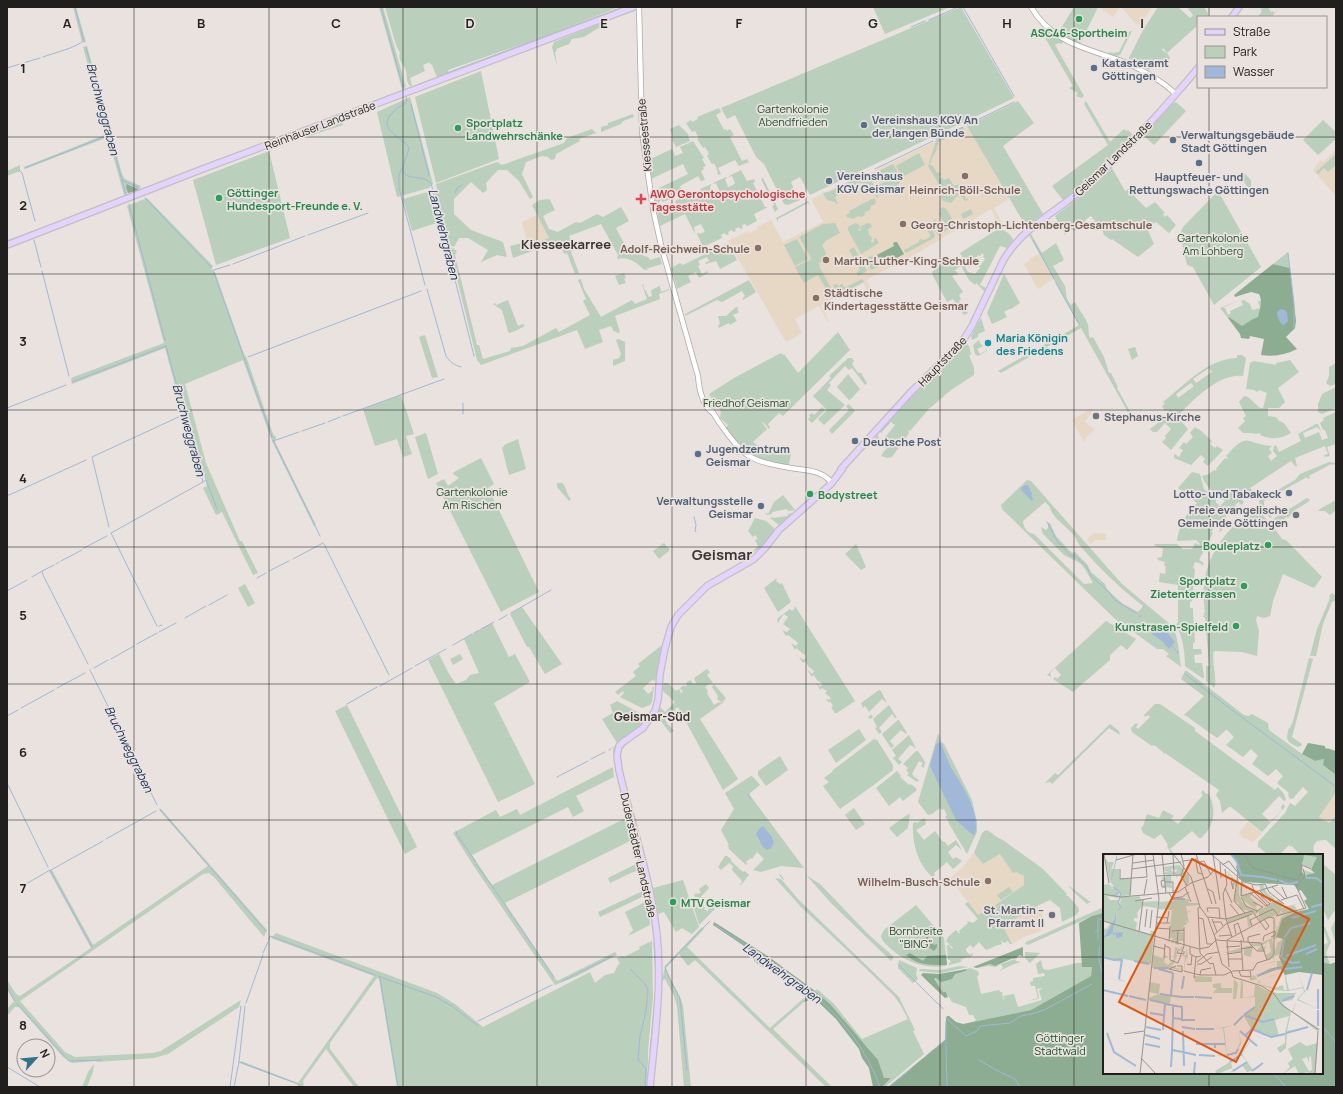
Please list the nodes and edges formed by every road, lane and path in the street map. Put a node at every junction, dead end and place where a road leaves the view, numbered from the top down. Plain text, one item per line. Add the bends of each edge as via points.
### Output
1 (634, 7) edge
2 (639, 7) edge
3 (1031, 7) edge
4 (1239, 7) edge
5 (1233, 16) edge
6 (1197, 69) edge
7 (1176, 94) junction
8 (1019, 239) joint
9 (7, 244) edge
10 (843, 468) junction
11 (830, 482) junction
12 (820, 494) junction
13 (633, 736) joint
14 (650, 1087) edge

1 - 9 main road, Reinhäuser Landstraße
2 - 11 street, Kiesseestraße via 642,132 648,180 656,225 705,399 740,448 750,457 818,473
3 - 7 street via 1042,24 1060,38 1139,69
4 - 5 main road
6 - 7 main road, Geismar Landstraße
7 - 8 main road, Geismar Landstraße via 1096,177
8 - 10 main road, Hauptstraße via 1003,261 964,339
10 - 11 main road, Hauptstraße
10 - 12 main road, Hauptstraße
11 - 12 main road, Hauptstraße
12 - 13 main road, Hauptstraße via 779,530 754,559 707,586 678,615 671,628 664,656 657,705 647,723
13 - 14 main road, Duderstädter Landstraße via 619,746 618,763 644,865 657,938 659,982

